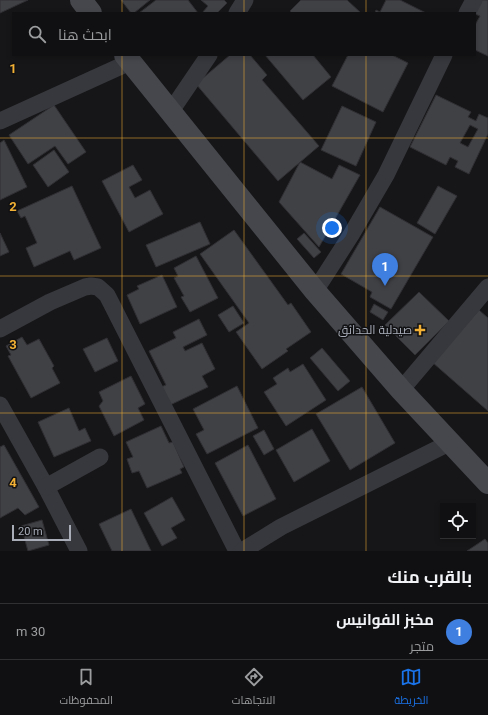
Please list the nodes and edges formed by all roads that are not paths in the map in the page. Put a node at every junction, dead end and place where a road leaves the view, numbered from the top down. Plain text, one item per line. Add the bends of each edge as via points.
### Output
1 (80, 0) edge
2 (245, 0) edge
3 (474, 0) edge
4 (90, 12) edge
5 (238, 12) edge
6 (468, 12) edge
7 (207, 56) edge
8 (444, 56) edge
9 (128, 59) edge
10 (171, 111) junction
11 (0, 121) edge
12 (488, 287) edge
13 (315, 291) junction
14 (0, 329) edge
15 (401, 390) junction
16 (0, 405) edge
17 (451, 442) junction
18 (100, 457) dead end
19 (488, 483) edge
20 (46, 487) junction
21 (79, 551) edge
22 (237, 551) edge
23 (242, 551) edge

1 - 4 main road
2 - 5 street
3 - 6 street
7 - 10 street
8 - 13 street via 386,175
9 - 10 main road
9 - 11 street
10 - 13 main road
12 - 15 street
13 - 15 main road
14 - 22 street via 50,302 85,287 98,287 107,295
15 - 17 main road
16 - 20 street
17 - 19 main road
17 - 23 street via 281,527
18 - 20 street
20 - 21 street

